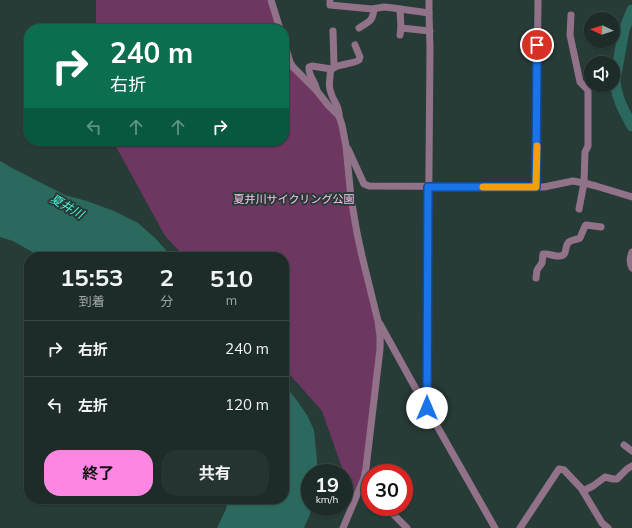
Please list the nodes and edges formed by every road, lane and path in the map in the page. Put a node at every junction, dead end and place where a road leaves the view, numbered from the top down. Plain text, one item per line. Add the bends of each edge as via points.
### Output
1 (271, 0) edge
2 (330, 0) edge
3 (429, 0) edge
4 (538, 0) edge
5 (374, 9) junction
6 (400, 9) junction
7 (429, 13) junction
8 (571, 15) dead end
9 (278, 24) edge
10 (359, 28) dead end
11 (430, 30) junction
12 (333, 32) dead end
13 (355, 45) dead end
14 (289, 59) edge
15 (332, 69) junction
16 (317, 91) junction
17 (339, 116) junction
18 (346, 146) junction
19 (584, 182) junction
20 (428, 187) junction
21 (536, 187) junction
22 (632, 198) edge
23 (579, 209) dead end
24 (601, 227) dead end
25 (632, 252) edge
26 (632, 268) edge
27 (536, 278) dead end
28 (378, 321) junction
29 (427, 408) junction
30 (624, 446) dead end
31 (632, 451) edge
32 (367, 464) edge
33 (632, 466) edge
34 (361, 485) edge
35 (583, 491) junction
36 (395, 516) edge
37 (343, 528) edge
38 (407, 528) edge
39 (495, 528) edge
40 (520, 528) edge
41 (608, 528) edge

1 - 9 street
2 - 5 street via 330,5
3 - 7 street
4 - 21 street
5 - 6 street
5 - 10 street via 371,20
6 - 7 street
6 - 11 street via 400,32
7 - 11 street
8 - 19 street via 570,35 580,82 588,90 588,146 585,152
11 - 20 street
12 - 15 street
13 - 15 street via 359,60
14 - 16 street via 293,67
15 - 16 street via 309,66
15 - 17 street via 330,91 338,107
16 - 17 street
17 - 18 street
18 - 20 street via 366,185
18 - 28 street via 357,233
19 - 21 street via 573,181
19 - 22 street
19 - 23 street
20 - 21 street
20 - 29 street
24 - 27 street via 583,224 585,226 580,238 570,241 563,255 543,254
25 - 26 street
28 - 29 street
28 - 32 street via 380,348
29 - 39 street
30 - 31 street
33 - 35 street via 617,479 605,476
34 - 37 street
35 - 40 street via 564,470 559,469
35 - 41 street via 602,523
36 - 38 street

